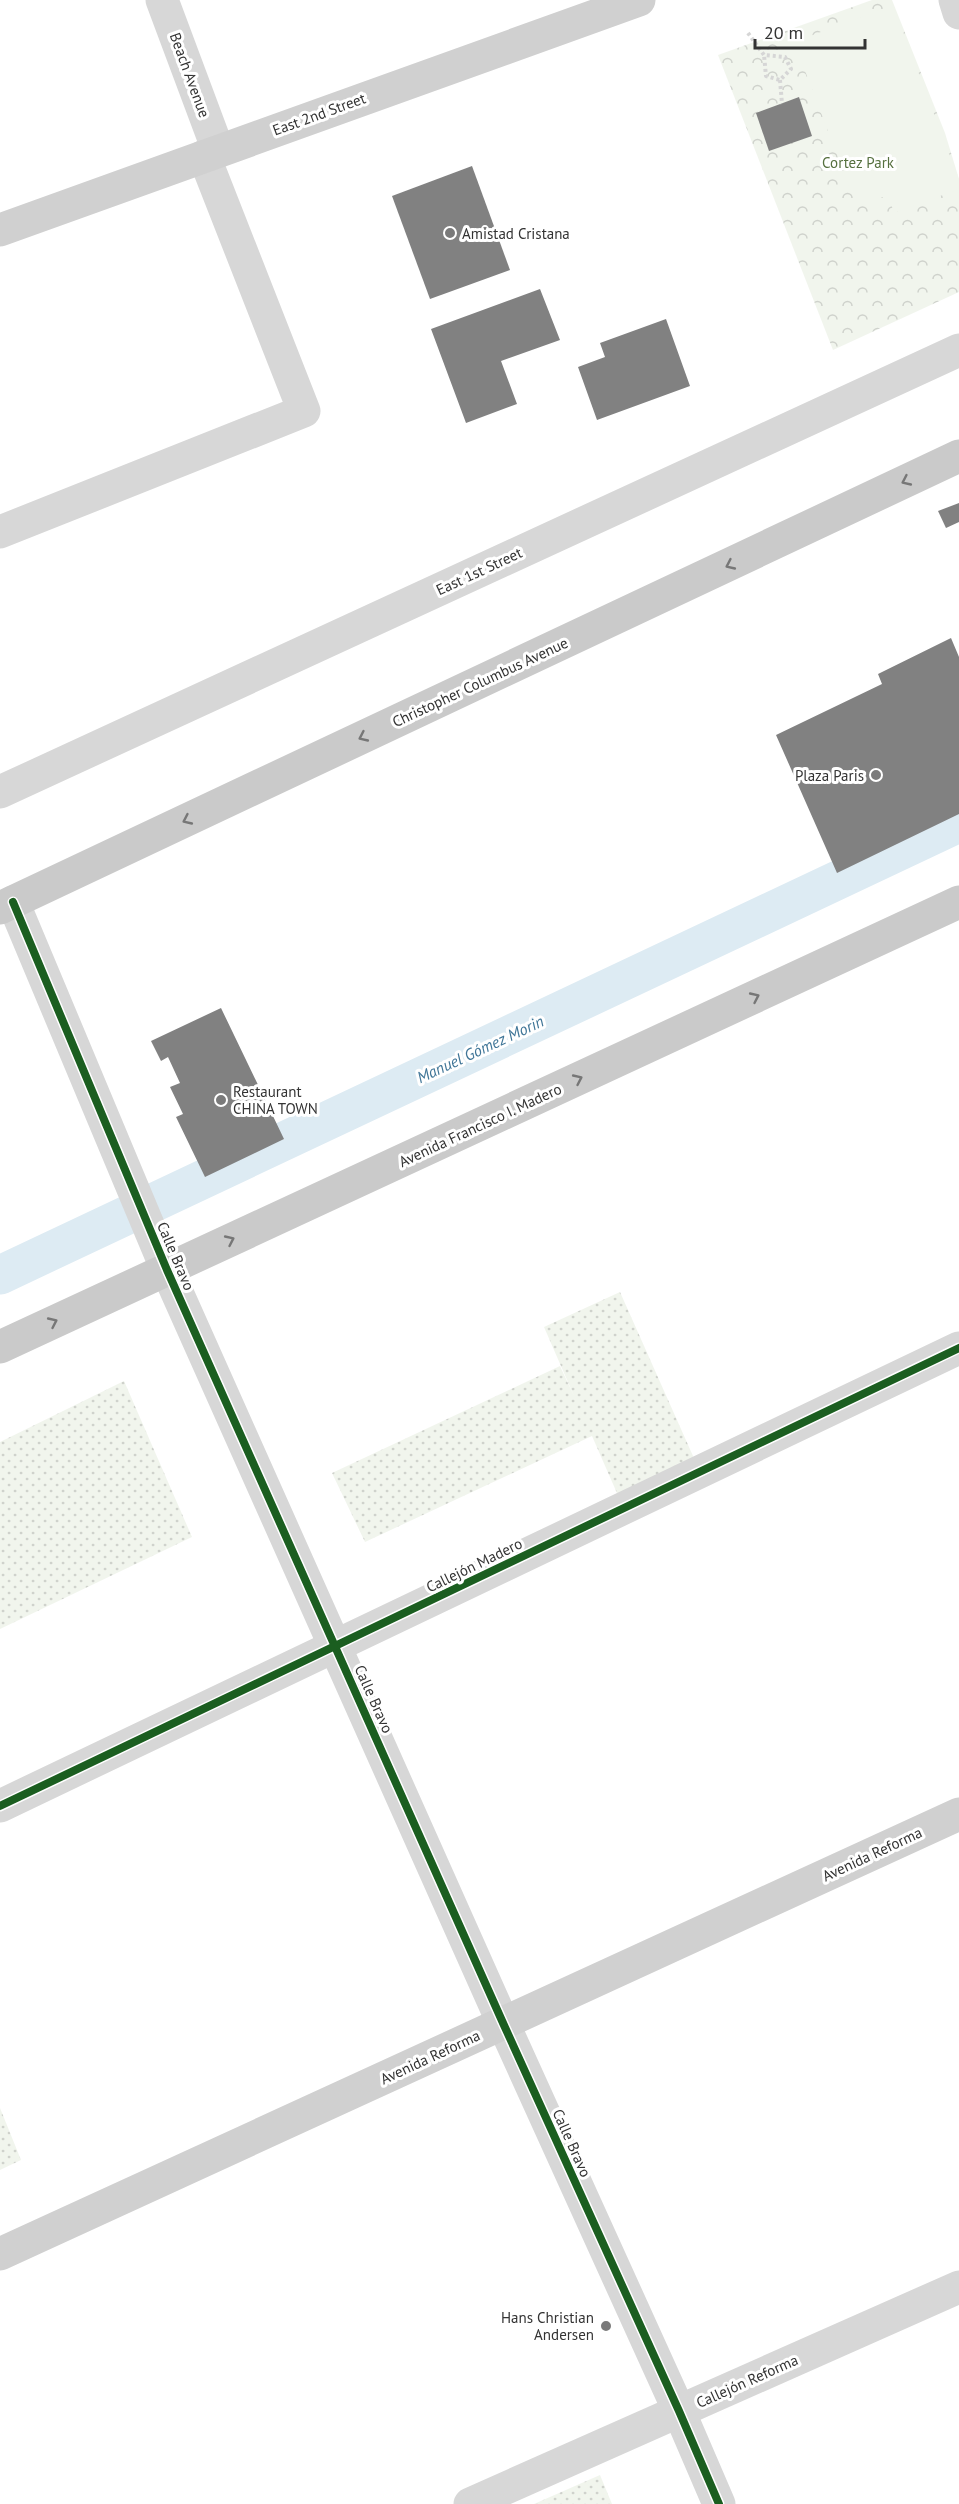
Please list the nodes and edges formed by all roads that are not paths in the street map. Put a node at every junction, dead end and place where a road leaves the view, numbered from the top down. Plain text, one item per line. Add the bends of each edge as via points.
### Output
1 (162, 0) edge
2 (639, 0) edge
3 (955, 0) edge
4 (959, 13) edge
5 (211, 153) junction
6 (0, 230) edge
7 (959, 350) edge
8 (959, 456) edge
9 (0, 532) edge
10 (0, 792) edge
11 (959, 902) edge
12 (7, 905) edge
13 (166, 1270) junction
14 (0, 1347) edge
15 (959, 1348) edge
16 (337, 1647) junction
17 (0, 1806) edge
18 (959, 1814) edge
19 (502, 2023) junction
20 (0, 2254) edge
21 (959, 2287) edge
22 (679, 2411) junction
23 (470, 2504) edge
24 (719, 2504) edge

1 - 5 street, Beach Avenue
2 - 5 main road, East 2nd Street
3 - 4 street
5 - 6 main road, East 2nd Street
5 - 9 street, Beach Avenue via 304,411
7 - 10 street, East 1st Street
8 -> 12 main road, Christopher Columbus Avenue
13 -> 11 main road, Avenida Francisco I. Madero
12 - 13 street, Calle Bravo
14 -> 13 main road, Avenida Francisco I. Madero
13 - 16 street, Calle Bravo
15 - 16 street, Callejón Madero
16 - 17 street, Callejón Madero
16 - 19 street, Calle Bravo
18 - 19 main road, Avenida Reforma
19 - 20 main road, Avenida Reforma
19 - 22 street, Calle Bravo
21 - 22 street, Callejón Reforma
22 - 23 street, Callejón Reforma
22 - 24 street, Calle Bravo

